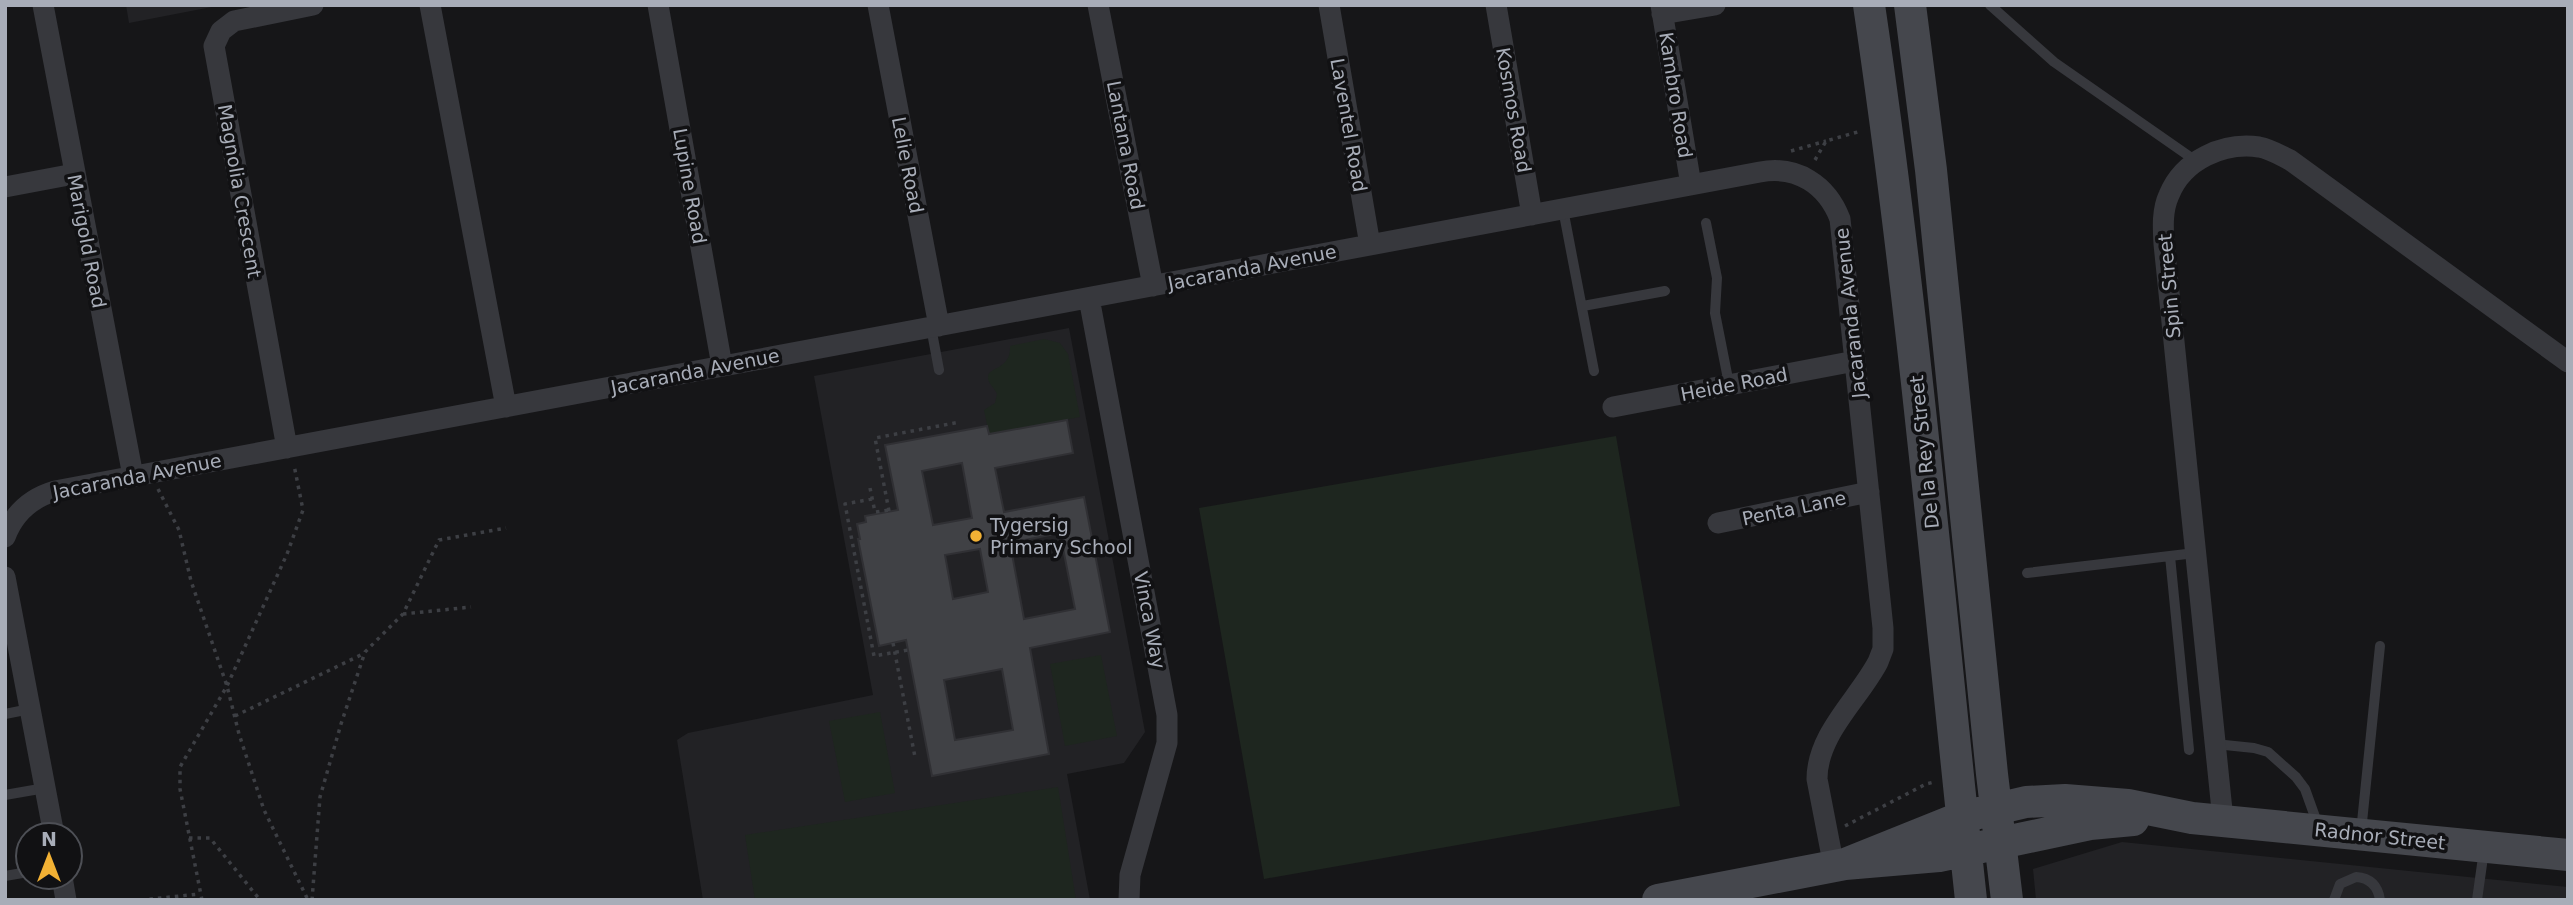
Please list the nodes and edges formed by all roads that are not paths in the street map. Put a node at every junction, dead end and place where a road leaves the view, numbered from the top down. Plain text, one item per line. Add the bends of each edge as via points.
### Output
1 (43, 5) edge
2 (313, 5) edge
3 (430, 5) edge
4 (658, 5) edge
5 (878, 5) edge
6 (1098, 5) edge
7 (1329, 5) edge
8 (1496, 5) edge
9 (1715, 5) edge
10 (1869, 5) edge
11 (1910, 5) edge
12 (1990, 5) edge
13 (1661, 10) edge
14 (2196, 162) junction
15 (74, 174) junction
16 (1691, 185) junction
17 (5, 187) edge
18 (1563, 209) junction
19 (1532, 215) junction
20 (1706, 223) dead end
21 (1370, 245) junction
22 (1153, 286) junction
23 (1665, 291) dead end
24 (1089, 298) junction
25 (1583, 306) junction
26 (935, 326) junction
27 (1856, 361) junction
28 (2568, 362) edge
29 (722, 366) junction
30 (939, 370) dead end
31 (1594, 370) dead end
32 (1729, 384) junction
33 (506, 407) junction
34 (1613, 407) dead end
35 (287, 448) junction
36 (134, 476) junction
37 (1869, 492) junction
38 (1718, 523) dead end
39 (5, 537) edge
40 (2195, 553) junction
41 (2169, 556) junction
42 (2027, 573) dead end
43 (5, 577) edge
44 (11, 636) edge
45 (2380, 646) dead end
46 (30, 709) junction
47 (5, 714) edge
48 (2215, 744) junction
49 (2189, 750) dead end
50 (45, 788) junction
51 (5, 795) edge
52 (1996, 808) junction
53 (1962, 817) junction
54 (2192, 818) junction
55 (2223, 820) junction
56 (51, 821) edge
57 (2319, 830) junction
58 (2361, 835) junction
59 (2000, 844) junction
60 (2484, 847) junction
61 (1966, 852) junction
62 (2568, 855) edge
63 (1839, 865) junction
64 (2480, 886) junction
65 (1129, 900) edge
66 (1658, 900) edge
67 (1971, 900) edge
68 (2007, 900) edge
69 (2334, 900) edge
70 (2380, 900) edge
71 (2477, 900) edge
72 (2484, 900) edge

1 - 15 street, Marigold Road
2 - 35 street, Magnolia Crescent via 234,21 221,31 214,46
3 - 33 street
4 - 29 street, Lupine Road
5 - 26 street, Lelie Road
6 - 22 street, Lantana Road
7 - 21 street, Laventel Road
8 - 19 street, Kosmos Road
9 - 13 street
10 - 53 main road, De la Rey Street via 1909,316
11 - 52 main road, De la Rey Street
12 - 14 lane via 2054,61
13 - 16 street, Kambro Road
14 - 28 street, Spin Street via 2212,152 2245,146 2262,147 2290,160
14 - 40 street, Spin Street via 2168,196 2163,227
15 - 17 street
15 - 36 street, Marigold Road
16 - 18 street, Jacaranda Avenue
16 - 27 street, Jacaranda Avenue via 1783,170 1825,191 1842,230
18 - 19 street, Jacaranda Avenue
18 - 25 lane
19 - 21 street, Jacaranda Avenue
20 - 32 lane via 1717,278 1715,313
21 - 22 street, Jacaranda Avenue
22 - 24 street, Jacaranda Avenue
23 - 25 lane
24 - 26 street, Jacaranda Avenue
24 - 65 street, Vinca Way via 1167,715 1167,743 1130,875
25 - 31 lane
26 - 29 street, Jacaranda Avenue
26 - 30 lane
27 - 32 street, Heide Road
27 - 37 street, Jacaranda Avenue
29 - 33 street, Jacaranda Avenue
32 - 34 street, Heide Road
33 - 35 street, Jacaranda Avenue
35 - 36 street, Jacaranda Avenue
36 - 39 street, Jacaranda Avenue via 44,494 16,515
37 - 38 street, Penta Lane
37 - 63 street, Jacaranda Avenue via 1883,649 1873,673 1829,736 1817,767
40 - 41 lane
40 - 48 street, Spin Street
41 - 42 lane
41 - 49 lane
43 - 44 street
44 - 46 street
45 - 58 lane
46 - 47 lane
46 - 50 street
48 - 55 street, Spin Street
48 - 57 lane via 2269,752 2305,789
50 - 51 lane
50 - 56 street
52 - 53 main road, Radnor Street
52 - 54 main road, Radnor Street via 2065,800 2127,805
52 - 59 main road, De la Rey Street
53 - 61 main road, De la Rey Street
53 - 63 main road, Radnor Street
54 - 55 main road, Radnor Street
54 - 59 main road, Radnor Street via 2111,821
55 - 57 main road, Radnor Street
57 - 58 main road, Radnor Street
58 - 60 main road, Radnor Street
59 - 61 main road, Radnor Street
59 - 68 main road, De la Rey Street
60 - 62 main road, Radnor Street
60 - 64 lane
61 - 63 main road, Radnor Street
61 - 67 main road, De la Rey Street
63 - 66 main road
64 - 71 lane
64 - 72 lane
69 - 70 lane via 2340,884 2356,877 2371,882

